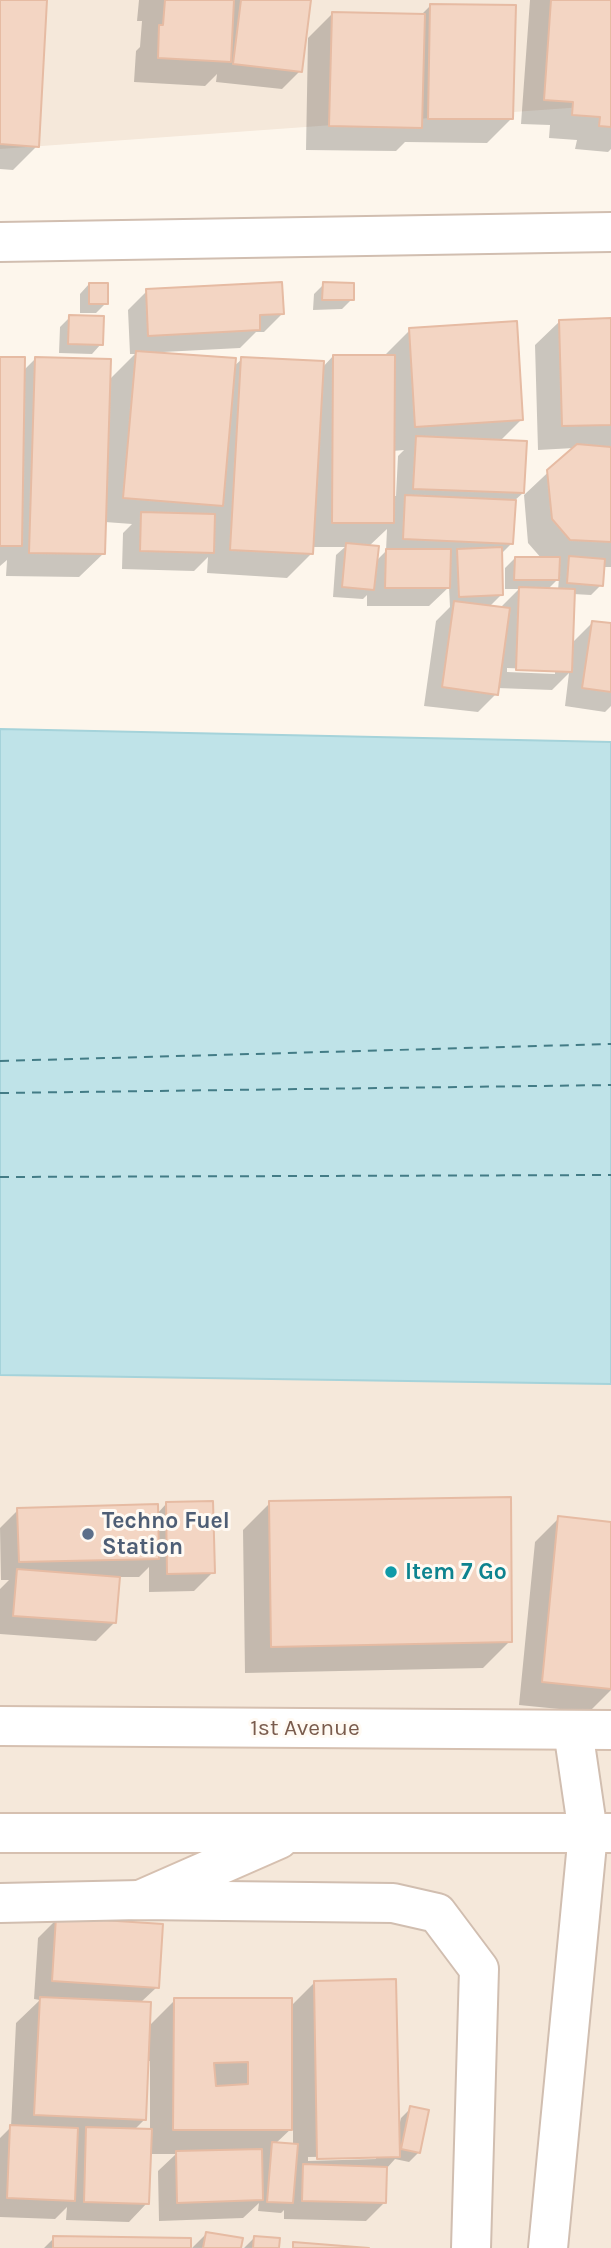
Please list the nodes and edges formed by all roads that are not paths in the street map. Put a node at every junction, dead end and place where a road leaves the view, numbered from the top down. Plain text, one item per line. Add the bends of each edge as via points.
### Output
1 (611, 232) edge
2 (0, 242) edge
3 (0, 1726) edge
4 (573, 1730) junction
5 (611, 1730) edge
6 (0, 1833) edge
7 (293, 1833) junction
8 (599, 1833) edge
9 (140, 1900) junction
10 (0, 1903) edge
11 (471, 2248) edge
12 (548, 2248) edge

1 - 2 street
3 - 4 street, 1st Avenue
4 - 5 street, 1st Avenue
4 - 8 street
6 - 7 street
7 - 8 street
7 - 9 street
8 - 12 street
9 - 10 street
9 - 11 street via 393,1902 437,1913 479,1969

